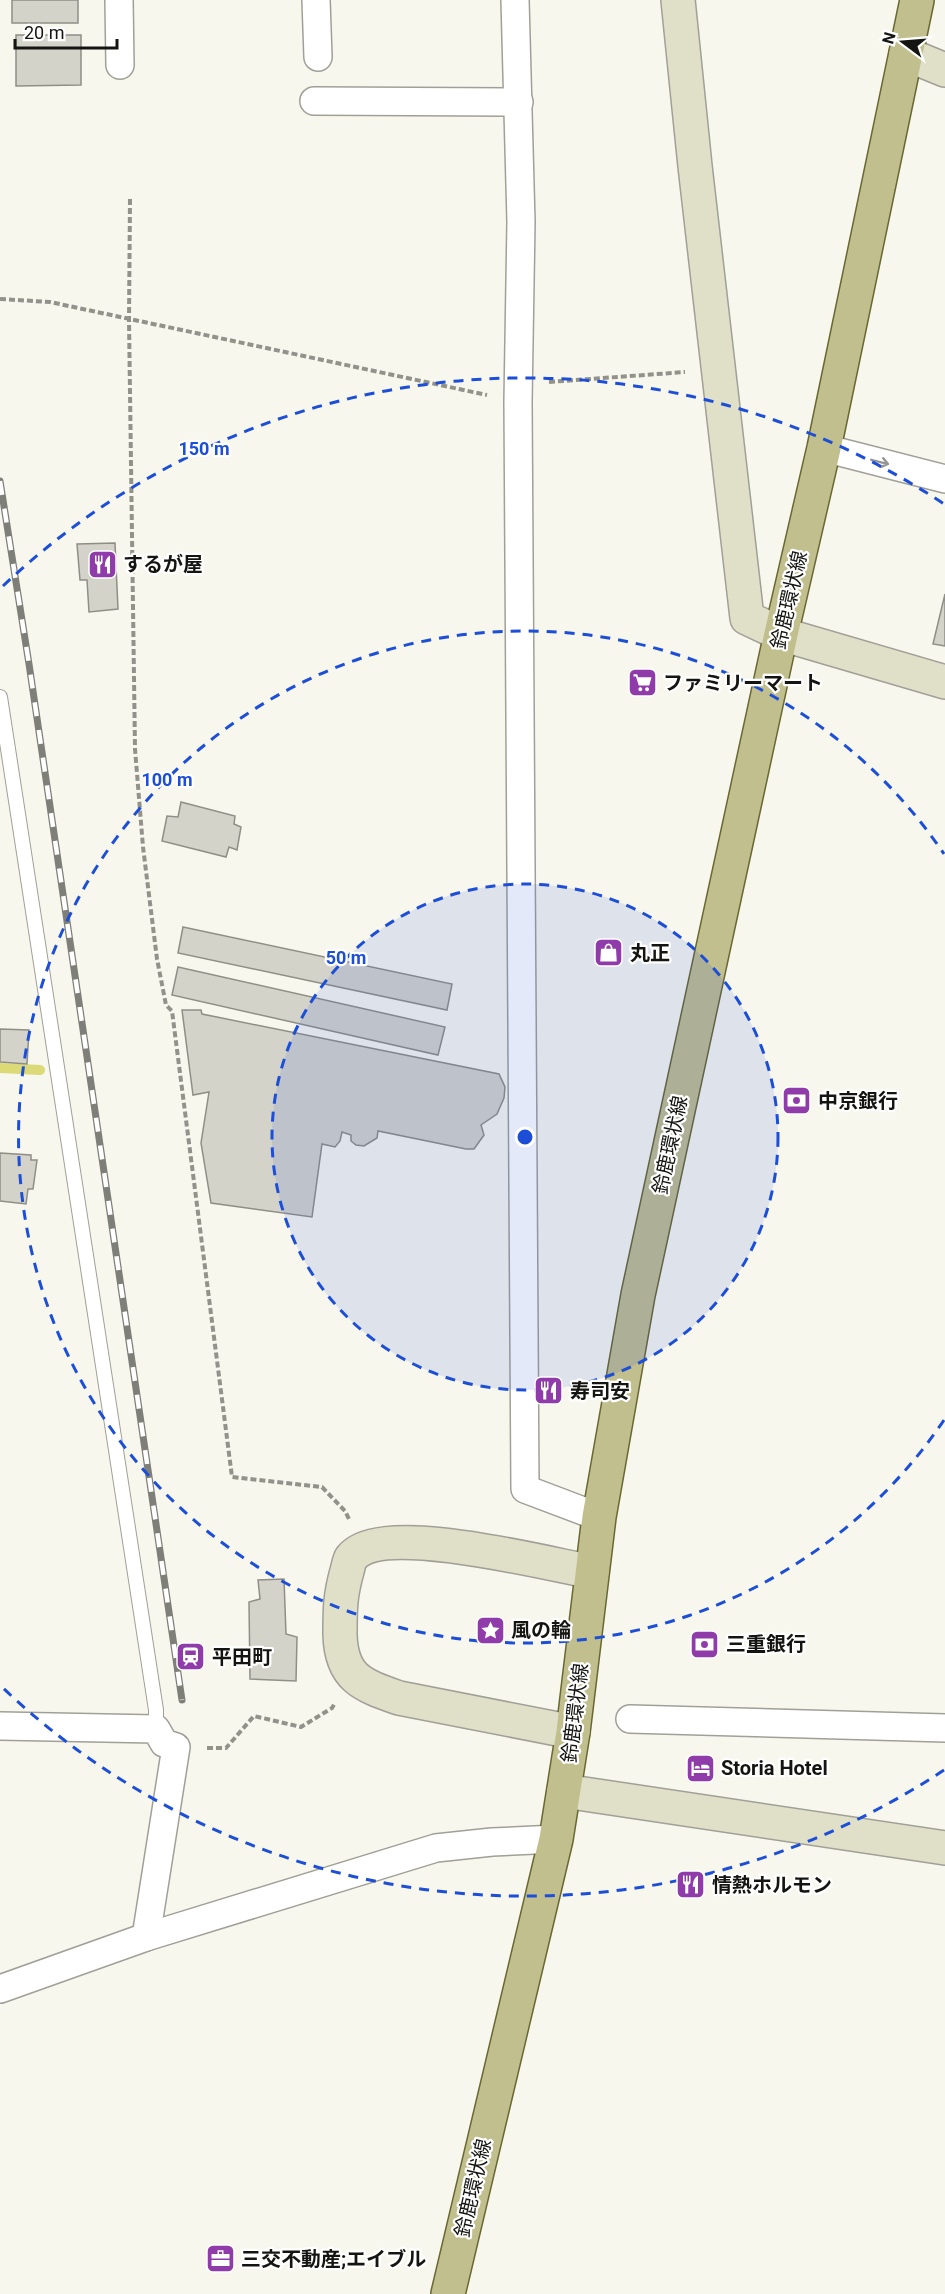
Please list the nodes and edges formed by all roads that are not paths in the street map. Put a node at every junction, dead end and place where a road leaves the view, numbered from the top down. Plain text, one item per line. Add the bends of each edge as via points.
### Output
1 (119, 0) edge
2 (316, 0) edge
3 (516, 0) edge
4 (678, 0) edge
5 (917, 0) edge
6 (906, 54) junction
7 (318, 57) dead end
8 (120, 65) dead end
9 (945, 70) edge
10 (314, 101) dead end
11 (519, 102) junction
12 (824, 448) junction
13 (945, 479) edge
14 (780, 634) junction
15 (945, 682) edge
16 (0, 697) edge
17 (599, 1517) junction
18 (592, 1572) junction
19 (630, 1719) dead end
20 (0, 1726) edge
21 (945, 1728) edge
22 (156, 1729) junction
23 (573, 1732) junction
24 (564, 1791) junction
25 (556, 1839) junction
26 (945, 1848) edge
27 (146, 1937) junction
28 (0, 1989) edge
29 (448, 2294) edge

1 - 8 street
2 - 7 street
3 - 11 street
4 - 14 street via 747,618
5 - 6 main road, 鈴鹿環状線
6 - 9 street
6 - 12 main road, 鈴鹿環状線
10 - 11 street
11 - 17 street via 525,1488
12 -> 13 street
12 - 14 main road, 鈴鹿環状線
14 - 15 street
14 - 17 main road, 鈴鹿環状線 via 638,1295
16 - 22 lane
17 - 18 main road, 鈴鹿環状線
18 - 23 main road, 鈴鹿環状線
18 - 23 street via 443,1544 396,1542 365,1548 351,1559 340,1597 340,1655 353,1676 374,1689 399,1698
19 - 21 street
20 - 22 street
22 - 27 street via 164,1743 176,1747
23 - 24 main road, 鈴鹿環状線
24 - 25 main road, 鈴鹿環状線
24 - 26 street
25 - 27 street via 436,1848
25 - 29 main road, 鈴鹿環状線
27 - 28 street

